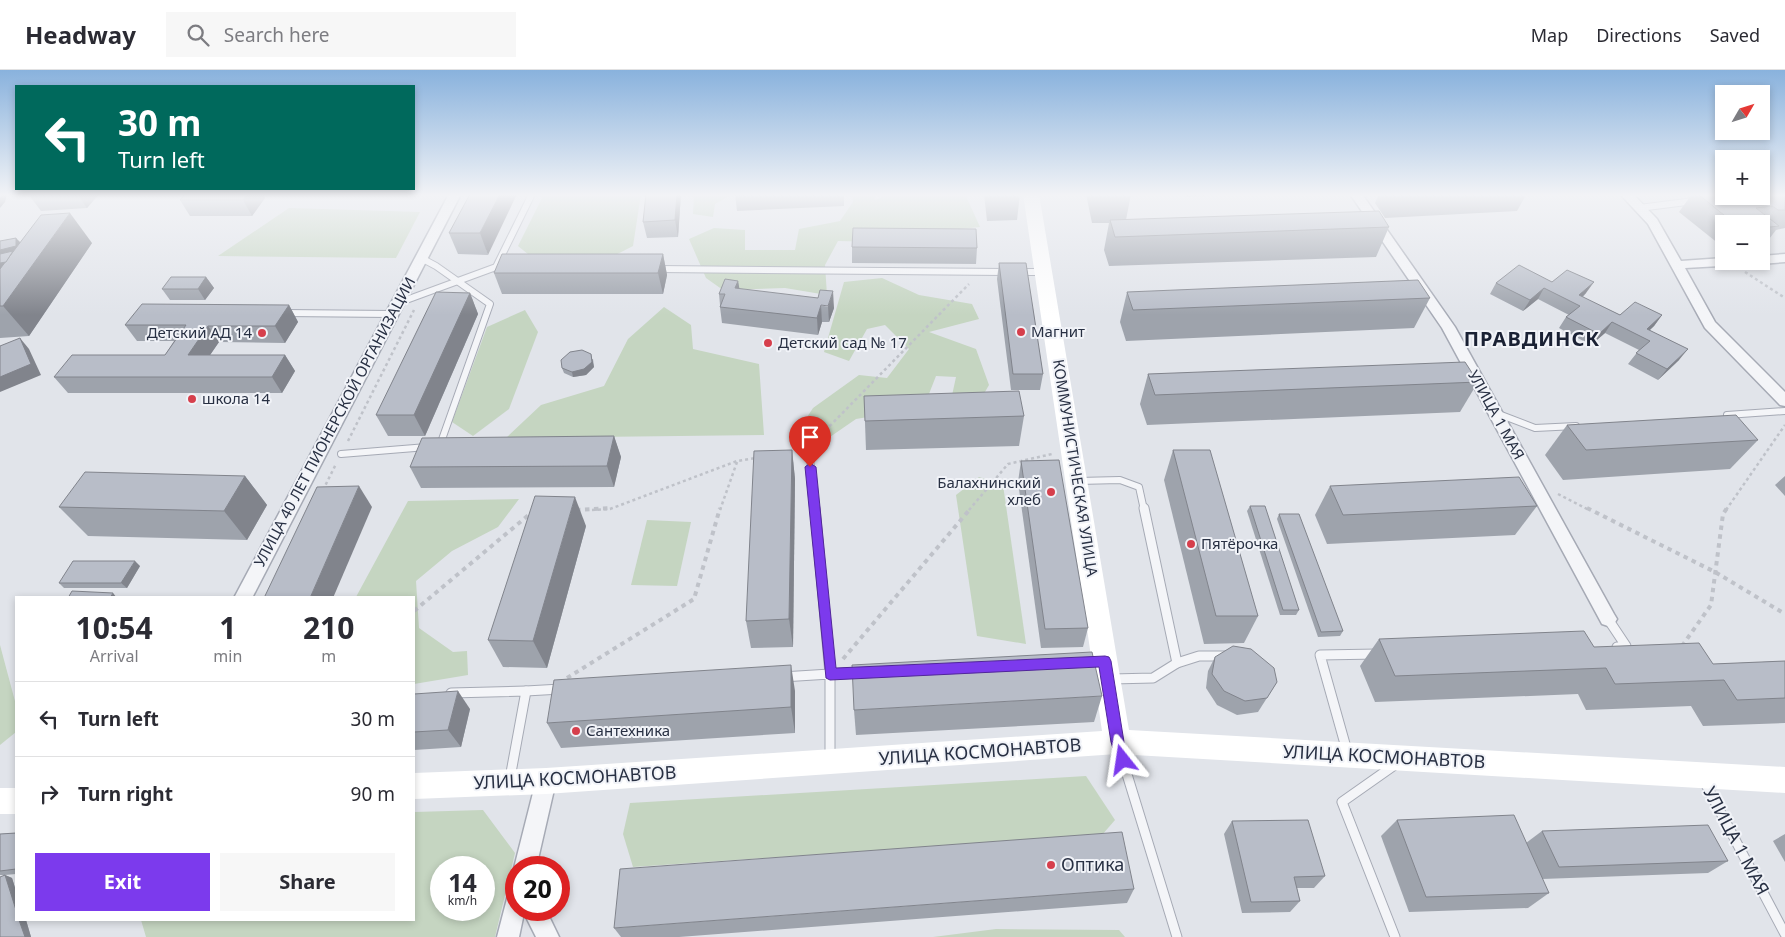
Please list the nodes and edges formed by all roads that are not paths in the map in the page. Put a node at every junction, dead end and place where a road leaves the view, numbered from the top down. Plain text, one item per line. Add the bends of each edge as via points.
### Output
1 (433, 234) edge
2 (512, 234) edge
3 (1038, 234) edge
4 (1384, 234) edge
5 (1660, 234) edge
6 (421, 258) junction
7 (1785, 258) edge
8 (1770, 259) edge
9 (1715, 263) edge
10 (1677, 265) junction
11 (496, 267) junction
12 (506, 267) edge
13 (646, 269) edge
14 (1045, 272) junction
15 (456, 281) junction
16 (394, 309) junction
17 (276, 313) edge
18 (1785, 401) edge
19 (1785, 411) edge
20 (1495, 412) junction
21 (1718, 416) edge
22 (1583, 425) edge
23 (809, 448) road end
24 (342, 454) road end
25 (1077, 481) junction
26 (244, 596) edge
27 (1608, 618) joint
28 (1606, 647) edge
29 (1389, 653) edge
30 (1237, 656) edge
31 (1177, 663) junction
32 (1103, 668) junction
33 (869, 672) edge
34 (830, 674) junction
35 (772, 677) edge
36 (568, 689) edge
37 (526, 691) junction
38 (442, 693) edge
39 (1117, 742) junction
40 (1349, 755) junction
41 (1403, 758) junction
42 (830, 762) junction
43 (1701, 775) junction
44 (1785, 780) edge
45 (546, 781) junction
46 (510, 783) junction
47 (415, 786) edge
48 (0, 801) edge
49 (15, 801) edge
50 (528, 856) edge
51 (512, 921) edge
52 (540, 921) edge
53 (1785, 934) edge
54 (508, 937) edge
55 (548, 937) edge
56 (1177, 937) edge
57 (1396, 937) edge

1 - 6 street, УЛИЦА 40 ЛЕТ ПИОНЕРСКОЙ ОРГАНИЗАЦИИ
2 - 11 lane
3 - 14 street, КОММУНИСТИЧЕСКАЯ УЛИЦА
4 - 20 street, УЛИЦА 1 МАЯ via 1448,327
5 - 10 street
6 - 15 lane
6 - 16 street, УЛИЦА 40 ЛЕТ ПИОНЕРСКОЙ ОРГАНИЗАЦИИ
7 - 8 street
9 - 10 street
10 - 18 street via 1710,325
11 - 12 lane
11 - 15 lane
13 - 14 lane via 966,274
14 - 25 street, КОММУНИСТИЧЕСКАЯ УЛИЦА
15 - 16 lane
15 - 24 lane via 490,304 440,445
16 - 17 lane
16 - 26 street, УЛИЦА 40 ЛЕТ ПИОНЕРСКОЙ ОРГАНИЗАЦИИ
19 - 21 lane
20 - 22 lane via 1535,428
20 - 27 street, УЛИЦА 1 МАЯ
23 - 34 lane
25 - 31 lane via 1120,480 1139,487
25 - 32 street, КОММУНИСТИЧЕСКАЯ УЛИЦА
27 - 28 lane via 1626,646
29 - 40 lane via 1320,656
30 - 31 lane via 1199,656
31 - 32 lane via 1153,678
32 - 39 street, КОММУНИСТИЧЕСКАЯ УЛИЦА
33 - 34 lane
34 - 35 lane
34 - 42 lane
36 - 37 lane
37 - 38 lane
37 - 46 lane
39 - 40 street, УЛИЦА КОСМОНАВТОВ
39 - 42 street, УЛИЦА КОСМОНАВТОВ
39 - 56 lane
40 - 41 street, УЛИЦА КОСМОНАВТОВ
41 - 43 street, УЛИЦА КОСМОНАВТОВ
41 - 57 lane via 1342,802
42 - 45 street, УЛИЦА КОСМОНАВТОВ
43 - 44 street, УЛИЦА КОСМОНАВТОВ
43 - 53 lane, УЛИЦА 1 МАЯ
45 - 46 street, УЛИЦА КОСМОНАВТОВ
45 - 50 street
46 - 47 street, УЛИЦА КОСМОНАВТОВ
48 - 49 street
51 - 54 street
52 - 55 street

